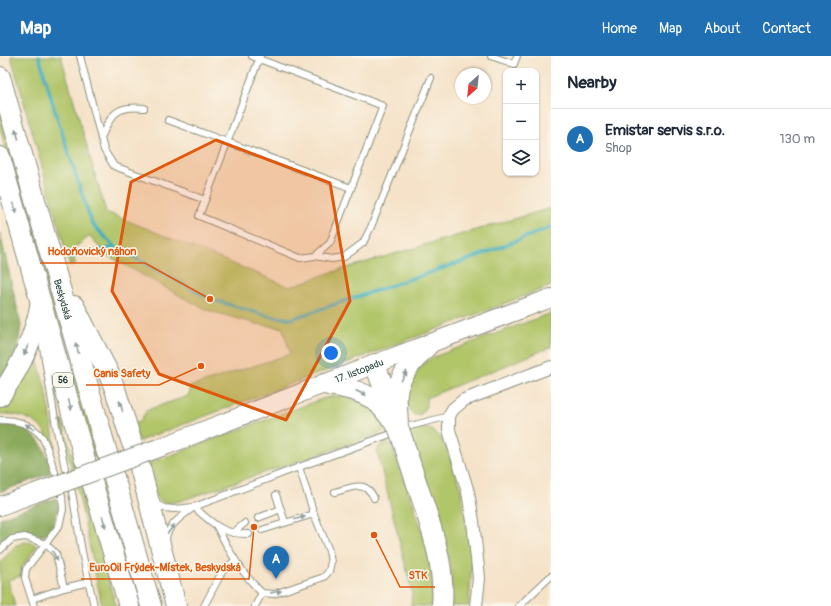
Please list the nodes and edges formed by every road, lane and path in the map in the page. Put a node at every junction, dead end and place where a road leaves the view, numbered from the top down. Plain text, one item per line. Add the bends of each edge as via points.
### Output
1 (80, 56) edge
2 (491, 56) edge
3 (517, 56) edge
4 (257, 57) edge
5 (0, 77) edge
6 (430, 78) dead end
7 (144, 108) dead end
8 (168, 120) dead end
9 (101, 138) junction
10 (227, 142) junction
11 (0, 157) edge
12 (351, 188) junction
13 (205, 200) junction
14 (315, 256) junction
15 (57, 276) junction
16 (551, 298) edge
17 (40, 307) junction
18 (429, 344) junction
19 (375, 364) junction
20 (551, 367) edge
21 (324, 384) junction
22 (0, 396) edge
23 (449, 416) junction
24 (0, 420) edge
25 (399, 431) junction
26 (132, 443) dead end
27 (107, 453) dead end
28 (86, 460) dead end
29 (140, 467) dead end
30 (299, 467) junction
31 (66, 468) dead end
32 (55, 472) dead end
33 (114, 477) dead end
34 (93, 485) dead end
35 (72, 492) dead end
36 (335, 492) dead end
37 (276, 495) dead end
38 (62, 496) dead end
39 (374, 498) dead end
40 (149, 499) junction
41 (0, 506) edge
42 (194, 507) junction
43 (281, 509) junction
44 (314, 514) junction
45 (258, 518) dead end
46 (285, 522) junction
47 (245, 523) dead end
48 (217, 527) junction
49 (262, 530) dead end
50 (232, 533) junction
51 (249, 534) dead end
52 (46, 544) junction
53 (0, 550) edge
54 (235, 561) junction
55 (551, 576) edge
56 (169, 580) junction
57 (89, 582) junction
58 (64, 588) junction
59 (262, 593) junction
60 (32, 599) junction
61 (34, 606) edge
62 (94, 606) edge
63 (129, 606) edge
64 (151, 606) edge
65 (176, 606) edge
66 (204, 606) edge
67 (255, 606) edge
68 (442, 606) edge
69 (476, 606) edge
70 (519, 606) edge

1 - 9 lane
2 - 3 lane via 514,64
4 - 10 lane
4 - 12 lane via 383,106
15 -> 5 main road, Beskydská / 56
6 - 14 lane via 363,243 344,257 332,259
7 - 9 lane via 120,109 109,119
8 - 10 lane
9 - 13 lane via 104,150 114,166
10 - 12 lane
10 - 13 lane
11 -> 17 main road, 56
12 - 14 lane via 330,243
13 - 14 lane via 199,216 300,258
26 -> 15 main road via 108,372
27 -> 15 main road, Beskydská / 56
16 - 18 main road, 17. listopadu
17 -> 22 main road via 29,342 11,381
17 -> 28 main road, 56
17 - 31 lane via 47,374
18 - 19 main road, 17. listopadu
25 -> 18 main road via 399,386 405,373
19 - 21 main road, 17. listopadu
19 - 25 main road
20 - 23 street via 464,400
21 -> 25 main road via 364,394 379,404
21 - 41 main road, 17. listopadu, bridge
23 - 25 lane
23 - 69 street via 448,430 468,492 473,521 479,578
32 -> 24 lane via 42,438 34,429 12,420
25 - 30 lane
25 - 68 main road via 439,556 443,581
29 - 40 main road
30 - 42 lane
30 - 44 lane
33 - 64 main road
34 -> 63 main road
35 - 57 lane
36 - 39 lane via 358,486 366,487
37 - 43 lane
38 - 52 lane via 63,510 59,526
40 - 42 lane via 164,508
40 - 56 main road
42 - 48 lane
56 -> 42 lane via 165,552 166,536
43 - 45 lane
43 - 46 lane
46 -> 44 lane
59 -> 44 lane via 274,594 292,589 324,577 329,571 329,551
46 - 49 lane
47 - 50 lane
48 - 50 lane
48 - 54 lane
50 - 51 lane
52 - 53 lane via 26,537 12,539
52 -> 58 lane via 56,554
52 - 60 lane via 26,569 25,578
54 - 59 lane
54 - 66 lane via 223,570
55 - 70 lane
56 - 65 main road
57 - 58 lane
57 - 62 lane
58 - 60 lane
59 - 67 lane
60 - 61 lane

